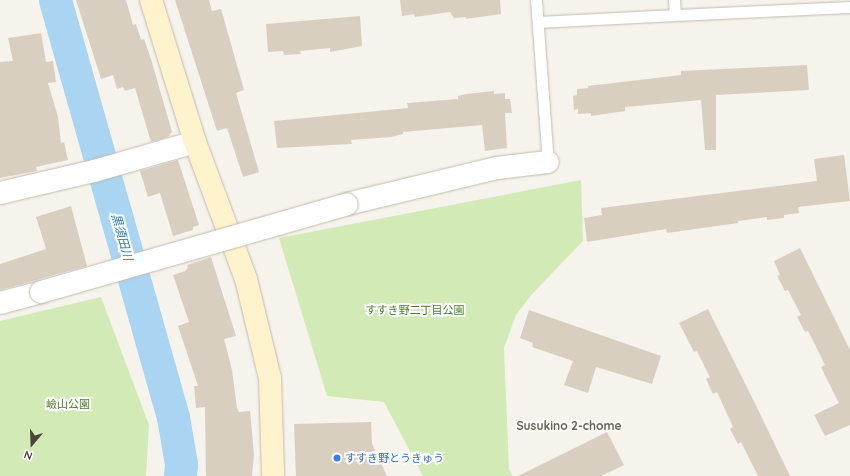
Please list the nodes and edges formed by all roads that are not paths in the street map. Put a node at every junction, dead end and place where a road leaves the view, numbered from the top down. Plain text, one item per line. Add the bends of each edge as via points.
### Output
1 (151, 0) edge
2 (536, 0) edge
3 (674, 0) edge
4 (850, 8) edge
5 (675, 15) junction
6 (538, 22) junction
7 (195, 142) junction
8 (548, 162) joint
9 (0, 193) edge
10 (0, 303) edge
11 (273, 476) edge

1 - 7 street
2 - 6 lane
3 - 5 lane
4 - 5 lane
5 - 6 lane
6 - 8 lane
7 - 9 street via 94,171
7 - 11 street via 246,280 270,378
8 - 10 street, bridge via 497,168 347,204

